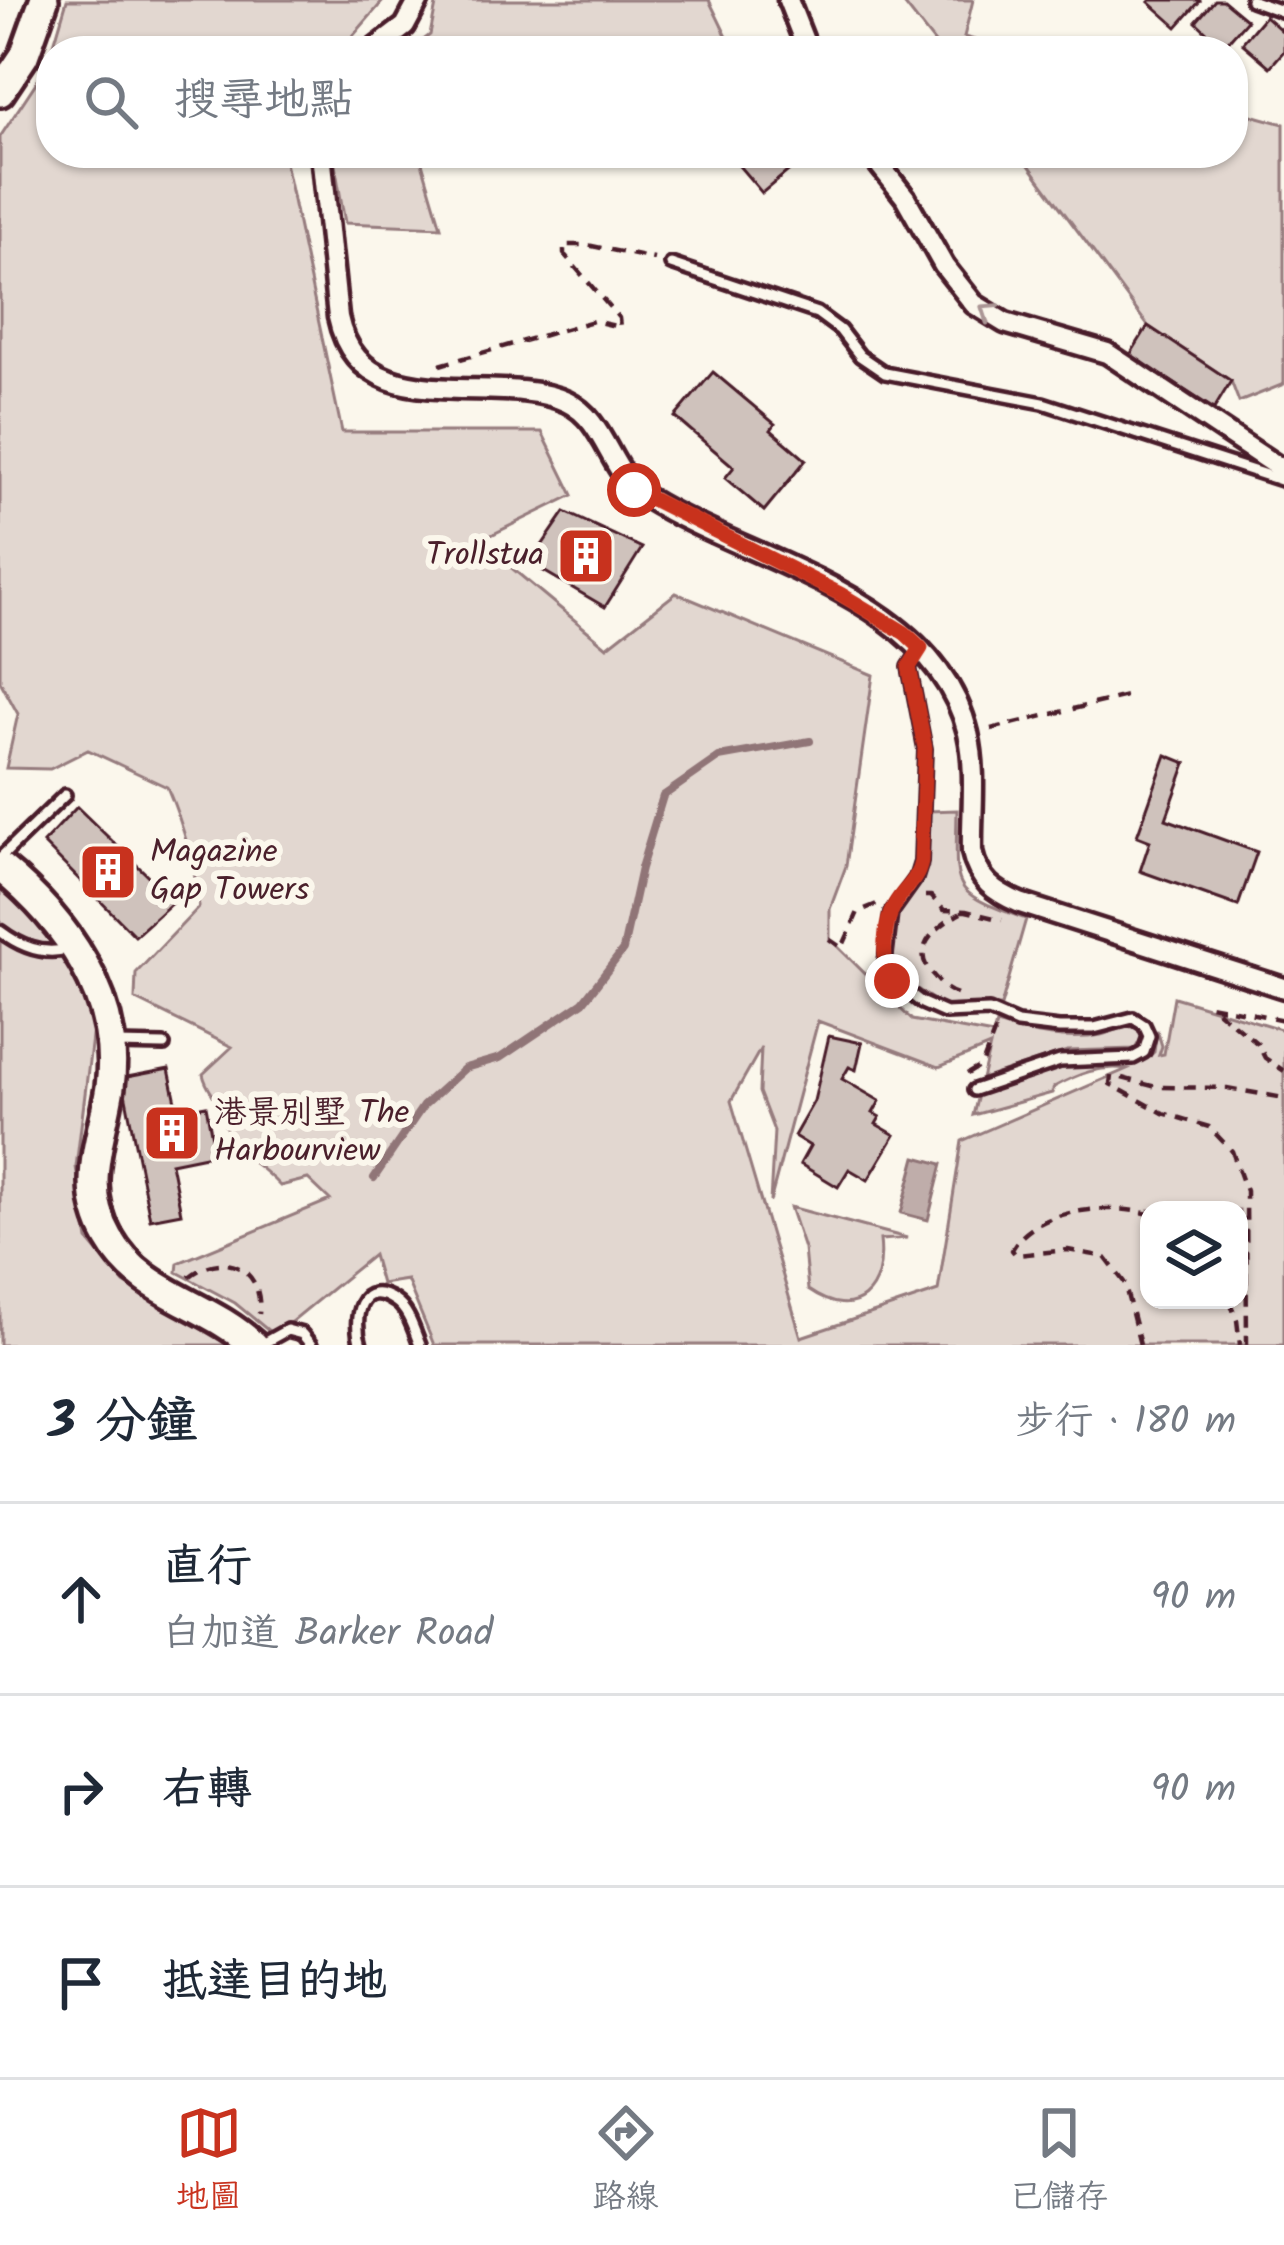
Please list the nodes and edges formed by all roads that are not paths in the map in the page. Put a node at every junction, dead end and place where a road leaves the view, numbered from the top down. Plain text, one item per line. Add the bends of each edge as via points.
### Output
1 (44, 0) edge
2 (419, 0) edge
3 (788, 0) edge
4 (1251, 0) edge
5 (1284, 12) edge
6 (392, 36) edge
7 (802, 36) edge
8 (0, 92) edge
9 (323, 168) edge
10 (882, 168) edge
11 (670, 264) road end
12 (1284, 471) edge
13 (1284, 481) edge
14 (921, 648) junction
15 (64, 795) dead end
16 (0, 858) edge
17 (0, 868) edge
18 (0, 932) edge
19 (74, 946) junction
20 (1284, 988) edge
21 (111, 1045) junction
22 (164, 1046) dead end
23 (974, 1090) dead end
24 (257, 1338) edge
25 (311, 1345) edge
26 (361, 1345) edge
27 (420, 1345) edge

1 - 8 main road via 24,56
2 - 6 street
3 - 7 street
4 - 5 lane
9 - 14 street via 338,316 365,365 411,385 540,394 572,404 634,490 840,594
12 -> 10 street via 1098,348 1005,323 974,304
11 - 13 lane via 817,313 885,373 1043,403
14 - 20 street via 968,734 972,852 987,885 1020,903
14 - 23 lane via 909,667 925,748 921,862 889,923 889,977 938,1011 979,1010 1074,1029 1133,1018 1149,1042 1132,1058 1060,1060
15 - 16 lane
17 - 19 main road
18 - 19 lane via 43,952
19 - 21 main road
21 - 22 lane
21 - 24 main road via 93,1162 102,1225 139,1276
24 - 25 lane via 287,1330
26 - 27 lane via 357,1311 382,1296 398,1303

